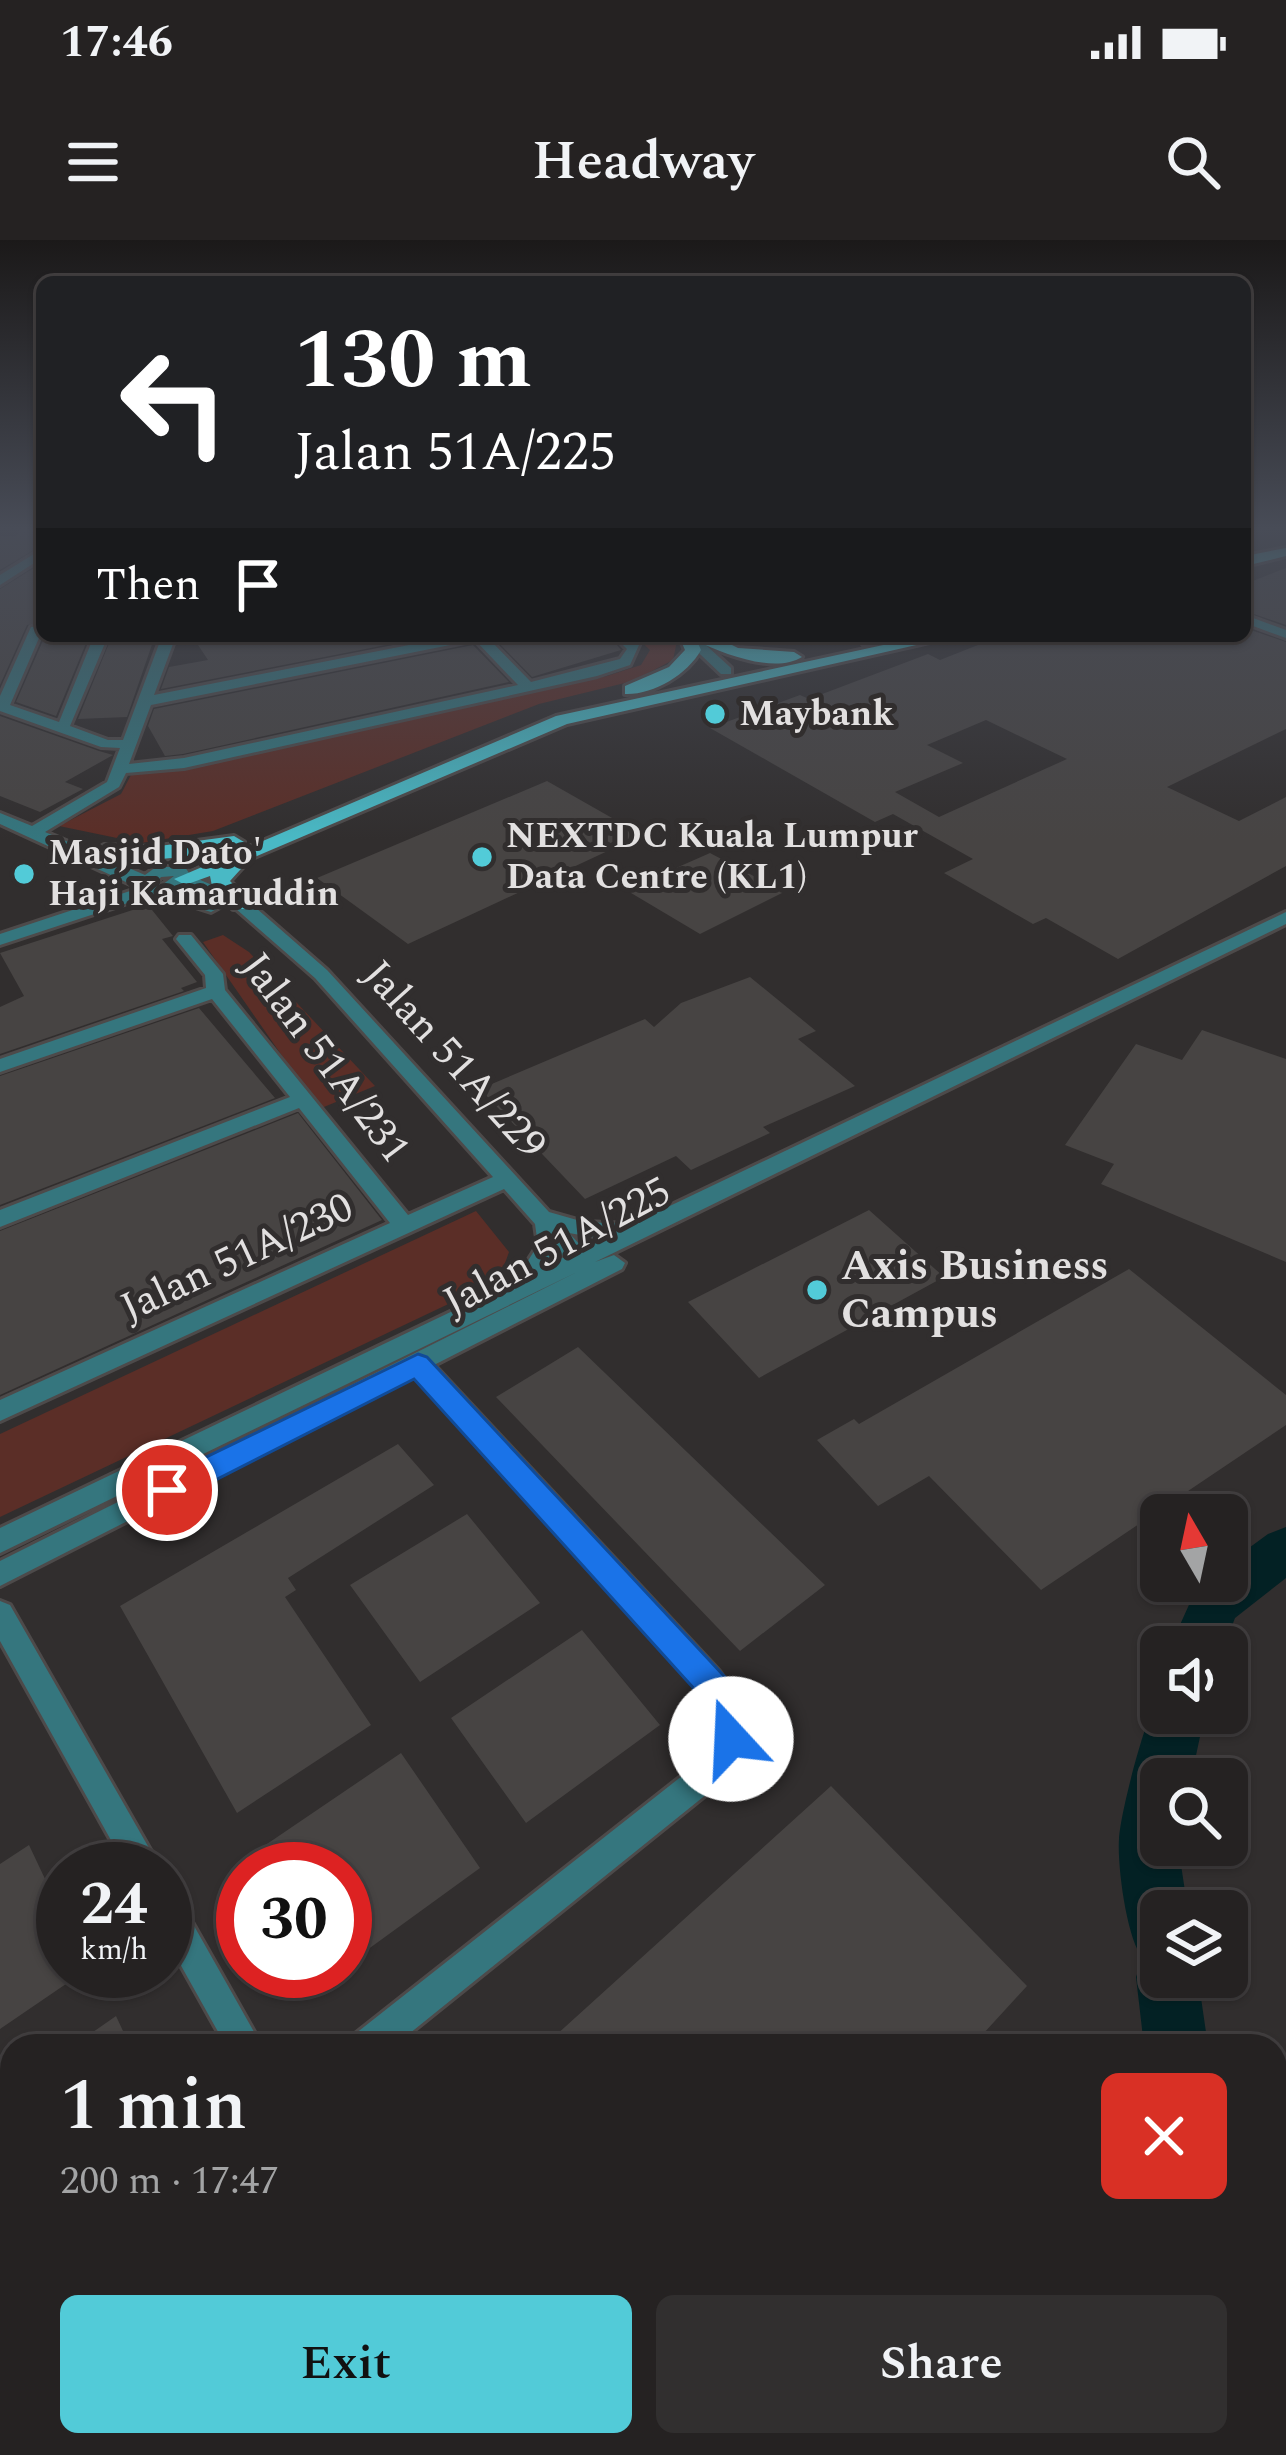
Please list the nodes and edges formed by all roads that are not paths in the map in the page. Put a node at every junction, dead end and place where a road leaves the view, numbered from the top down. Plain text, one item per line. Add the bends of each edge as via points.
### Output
1 (34, 633) edge
2 (98, 642) edge
3 (167, 642) edge
4 (446, 642) edge
5 (483, 642) edge
6 (628, 642) edge
7 (690, 642) edge
8 (696, 642) edge
9 (706, 642) edge
10 (714, 642) edge
11 (856, 642) edge
12 (914, 642) edge
13 (797, 663) junction
14 (734, 672) junction
15 (529, 688) junction
16 (632, 696) junction
17 (146, 701) junction
18 (1, 706) edge
19 (62, 728) junction
20 (131, 744) junction
21 (122, 769) junction
22 (0, 818) edge
23 (34, 832) junction
24 (238, 849) junction
25 (80, 850) junction
26 (104, 851) junction
27 (176, 875) junction
28 (154, 887) junction
29 (243, 909) junction
30 (1286, 917) edge
31 (185, 939) dead end
32 (0, 940) edge
33 (216, 991) junction
34 (0, 1066) edge
35 (301, 1100) junction
36 (760, 1176) junction
37 (509, 1178) junction
38 (0, 1219) edge
39 (545, 1219) junction
40 (403, 1225) junction
41 (638, 1231) junction
42 (587, 1267) junction
43 (522, 1288) junction
44 (418, 1364) junction
45 (0, 1411) edge
46 (0, 1541) edge
47 (0, 1574) edge
48 (0, 1614) edge
49 (130, 1842) edge
50 (192, 1953) edge
51 (238, 2034) edge
52 (382, 2034) edge

1 - 18 street
2 - 19 street
3 - 17 street
4 - 17 street
5 - 15 street
6 - 15 street via 634,648 625,662
7 - 16 main road via 690,659
8 - 14 street
9 - 14 street
10 - 13 main road
11 - 13 main road
12 - 13 main road
13 - 14 main road
13 - 16 main road
14 - 16 main road
15 - 21 street via 184,763
16 - 24 main road
17 - 20 street
18 - 19 street
19 - 20 street
20 - 21 street
21 - 23 street via 105,793
22 - 23 street, Jalan 51A/229
23 - 25 street, Jalan 51A/229
24 - 26 main road
24 - 27 main road
24 - 29 main road via 219,883
25 - 26 street, Jalan 51A/229
25 - 28 street, Jalan 51A/229
26 - 27 street, Jalan 51A/229
27 - 28 street
27 - 29 street, Jalan 51A/229
28 - 29 street, Jalan 51A/229 via 228,914
28 - 32 street
29 - 37 street, Jalan 51A/229 via 321,974
30 - 36 street, Jalan 51A/225
31 - 33 street, Jalan 51A/231 via 214,974
33 - 34 street
33 - 35 street, Jalan 51A/231
35 - 38 street
35 - 40 street, Jalan 51A/231
36 - 41 street, Jalan 51A/225
36 - 42 street, Jalan 51A/225 via 688,1223
37 - 39 street, Jalan 51A/229
37 - 40 street, Jalan 51A/230
39 - 41 street via 610,1234
39 - 42 street, Jalan 51A/229
39 - 43 street via 549,1245
40 - 45 street, Jalan 51A/230
41 - 42 street, Jalan 51A/225
42 - 43 street, Jalan 51A/225
42 - 44 street, Jalan 51A/225
43 - 46 street, Jalan 51A/225
44 - 47 street, Jalan 51A/225
44 - 52 street via 709,1681 726,1702 731,1739 717,1767
48 - 49 street
50 - 51 street

